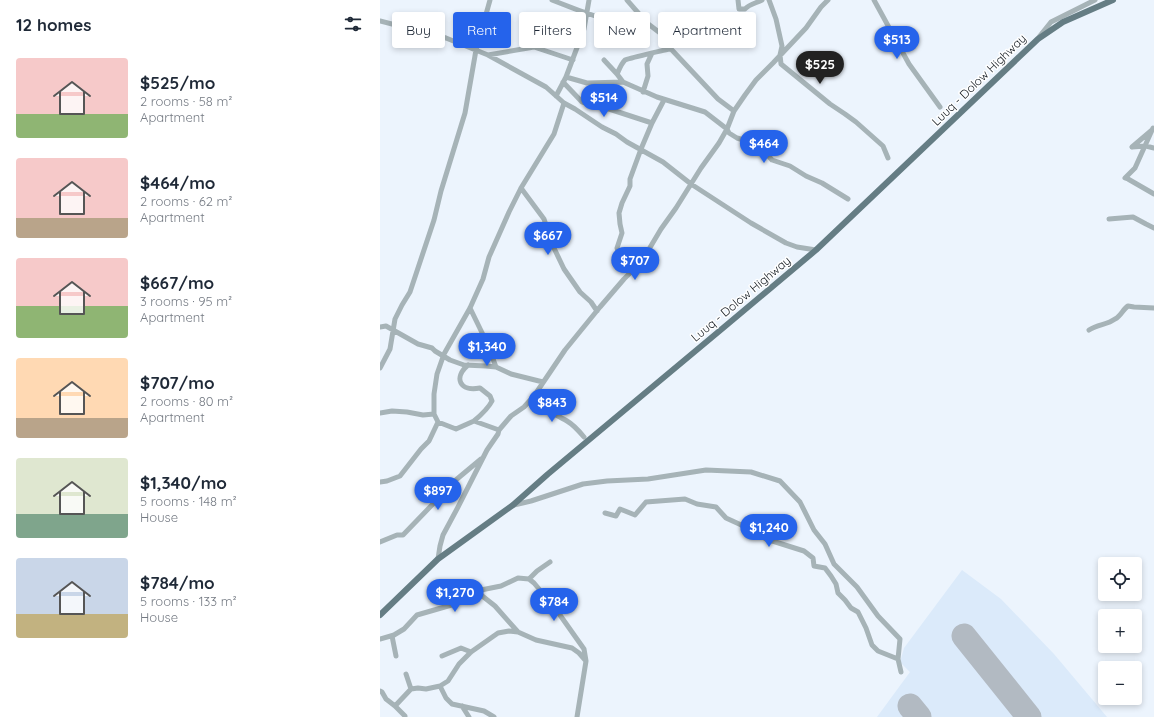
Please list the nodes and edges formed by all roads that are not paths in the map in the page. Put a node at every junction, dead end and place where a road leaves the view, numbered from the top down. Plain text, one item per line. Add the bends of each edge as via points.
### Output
1 (490, 0) edge
2 (552, 0) edge
3 (589, 0) edge
4 (627, 0) edge
5 (738, 0) edge
6 (762, 0) edge
7 (770, 0) edge
8 (828, 0) edge
9 (874, 0) edge
10 (1095, 0) edge
11 (1113, 0) edge
12 (583, 12) edge
13 (637, 12) edge
14 (586, 13) joint
15 (594, 15) edge
16 (380, 22) edge
17 (650, 25) edge
18 (1038, 39) junction
19 (577, 48) edge
20 (671, 49) junction
21 (476, 50) junction
22 (652, 53) junction
23 (488, 55) junction
24 (780, 55) junction
25 (573, 60) junction
26 (604, 60) dead end
27 (617, 74) junction
28 (565, 80) junction
29 (623, 82) junction
30 (643, 92) junction
31 (556, 96) junction
32 (664, 100) junction
33 (564, 103) junction
34 (940, 106) dead end
35 (734, 111) junction
36 (652, 123) junction
37 (1154, 128) edge
38 (727, 129) junction
39 (1146, 146) junction
40 (1154, 148) edge
41 (641, 149) junction
42 (888, 158) dead end
43 (691, 184) junction
44 (521, 188) junction
45 (1154, 194) edge
46 (848, 199) dead end
47 (1109, 219) dead end
48 (1154, 228) edge
49 (816, 250) junction
50 (642, 261) junction
51 (470, 308) junction
52 (1154, 308) edge
53 (597, 311) junction
54 (380, 327) edge
55 (1089, 330) dead end
56 (393, 331) junction
57 (444, 356) junction
58 (468, 365) junction
59 (496, 367) junction
60 (380, 368) edge
61 (543, 382) junction
62 (531, 399) junction
63 (380, 413) edge
64 (434, 414) junction
65 (474, 421) junction
66 (438, 422) junction
67 (499, 430) junction
68 (584, 437) dead end
69 (483, 457) junction
70 (380, 482) edge
71 (513, 505) junction
72 (604, 513) dead end
73 (380, 542) edge
74 (438, 559) junction
75 (550, 562) dead end
76 (529, 579) junction
77 (476, 591) junction
78 (380, 615) edge
79 (518, 632) junction
80 (392, 636) junction
81 (380, 639) edge
82 (471, 652) junction
83 (396, 656) dead end
84 (442, 656) dead end
85 (898, 659) junction
86 (586, 661) junction
87 (901, 672) dead end
88 (406, 674) dead end
89 (440, 686) junction
90 (411, 689) junction
91 (380, 691) edge
92 (395, 706) junction
93 (462, 706) junction
94 (406, 717) edge
95 (469, 717) edge
96 (494, 717) edge
97 (577, 717) edge

1 - 21 street
2 - 12 street
3 - 14 street
4 - 13 street
5 - 6 street via 739,9 746,9
7 - 24 street via 782,46
8 - 24 street
9 - 34 street via 909,64
10 - 18 street via 1051,22
11 - 18 main road, Luuq - Dolow Highway via 1063,22
14 - 15 street
16 - 21 street via 446,38
17 - 20 street via 664,36
18 - 49 main road, Luuq - Dolow Highway
19 - 25 street
20 - 22 street
20 - 35 street via 718,99
21 - 23 street
21 - 56 street via 465,113 442,185 434,220 410,292 395,319
22 - 27 street via 626,59
22 - 30 street via 647,64 648,76
23 - 25 street via 534,47
23 - 31 street via 546,87
24 - 35 street via 756,80
24 - 42 street via 781,64 856,122 883,146
25 - 28 street
26 - 27 street
27 - 29 street
28 - 29 street via 587,83
28 - 31 street
28 - 36 street via 582,102
29 - 30 street
30 - 32 street
31 - 33 street
32 - 36 street
32 - 38 street via 705,112
33 - 41 street
33 - 44 street via 554,134
35 - 38 street
36 - 41 street
37 - 39 street
37 - 39 street via 1132,146
38 - 43 street
38 - 46 street via 737,138 760,148 772,160 790,166
39 - 40 street
39 - 45 street via 1135,168 1124,178
41 - 43 street
41 - 50 street via 619,213 622,233 617,248 627,257
43 - 49 street via 786,243
43 - 50 street
44 - 51 street via 499,233
44 - 53 street via 544,219 550,240 564,270
47 - 48 street via 1133,217
49 - 71 main road, Luuq - Dolow Highway
50 - 53 street
51 - 57 street
51 - 59 street
52 - 55 street via 1128,306 1116,319
53 - 61 street
54 - 56 street via 386,326
56 - 57 street
56 - 60 street via 390,348
57 - 58 street
57 - 64 street via 437,374
58 - 59 street
58 - 65 street via 460,377 461,383 472,390 480,388 492,401
59 - 61 street via 511,374
61 - 62 street
62 - 67 street
62 - 68 street via 568,421
63 - 64 street
64 - 66 street
65 - 66 street via 456,429
65 - 67 street
66 - 70 street via 429,441 400,476
67 - 69 street
69 - 73 street via 457,479 403,535
69 - 74 street via 443,535
71 - 74 main road, Luuq - Dolow Highway
71 - 85 street via 583,484 648,479 706,470 751,472 780,481 800,502 834,564 857,587 878,616 900,639
72 - 85 street via 616,516 620,508 635,515 646,502 685,499 696,504 716,507 726,518 766,539 804,551 813,558 814,566 825,568 832,576 838,593 858,612 872,645 878,651
74 - 78 main road, Luuq - Dolow Highway
75 - 76 street
76 - 77 street via 518,578 501,586
76 - 86 street via 555,608 584,649
77 - 79 street via 495,606
77 - 80 street via 455,604 417,614 404,629
79 - 82 street via 498,633
79 - 86 street via 536,640 572,648
80 - 81 street
80 - 83 street
82 - 84 street via 461,648
82 - 89 street via 448,681
85 - 87 street
86 - 97 street
88 - 90 street
89 - 90 street
89 - 93 street via 448,701
90 - 92 street
91 - 92 street via 386,700
92 - 94 street
93 - 95 street
93 - 96 street via 484,711

